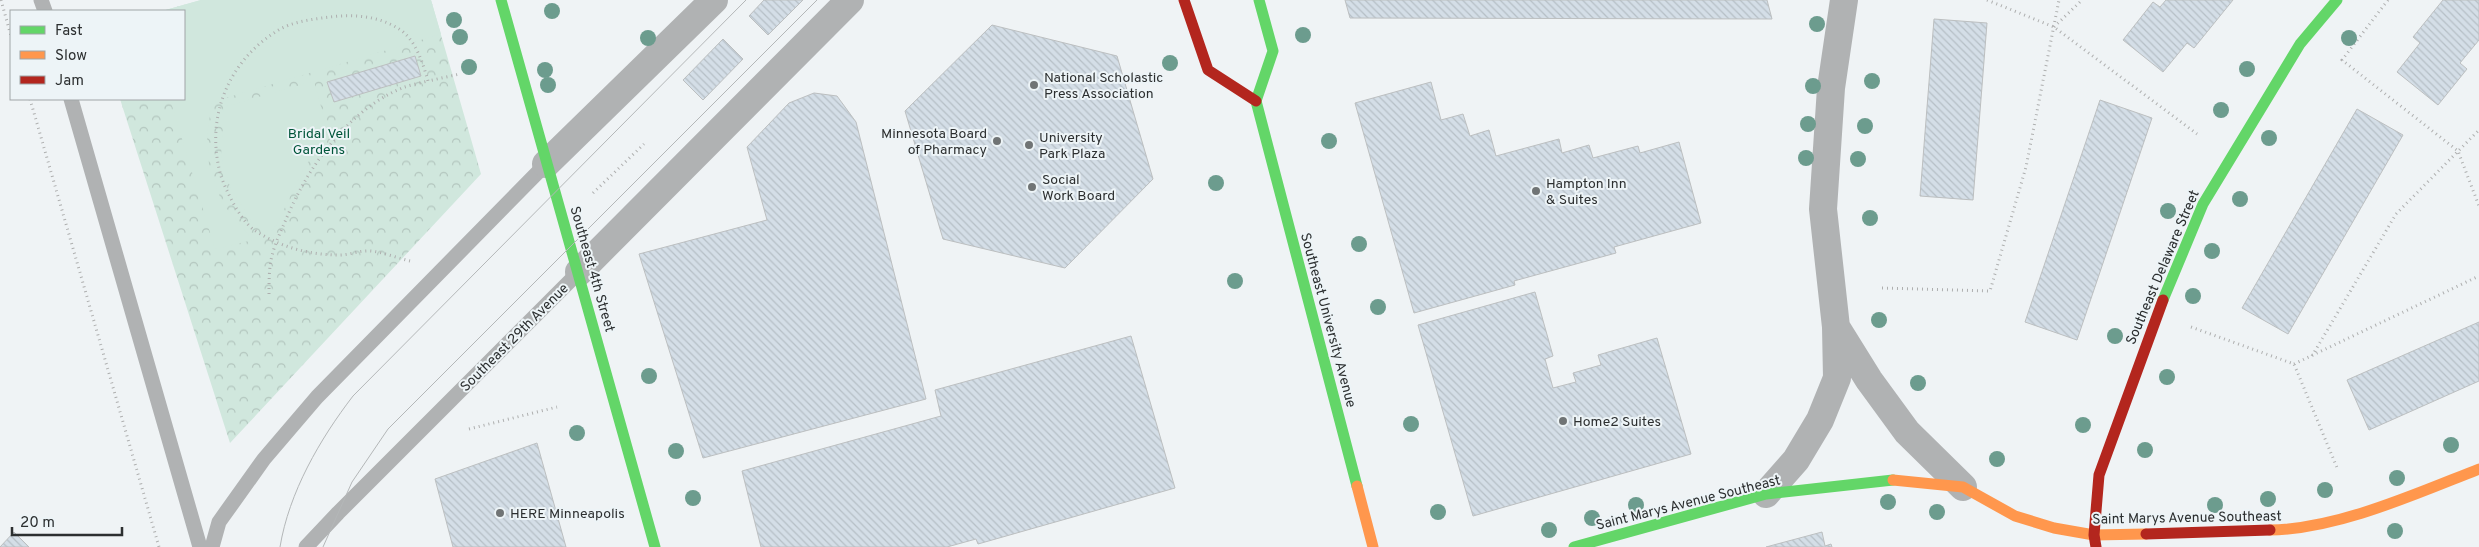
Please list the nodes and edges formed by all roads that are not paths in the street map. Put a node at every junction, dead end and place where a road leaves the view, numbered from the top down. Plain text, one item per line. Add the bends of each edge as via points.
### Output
1 (501, 0) edge
2 (714, 0) edge
3 (850, 0) edge
4 (1184, 0) edge
5 (1259, 0) edge
6 (1844, 0) edge
7 (2336, 0) edge
8 (71, 100) edge
9 (1256, 101) junction
10 (546, 164) junction
11 (579, 272) junction
12 (1836, 327) junction
13 (2479, 469) edge
14 (1963, 487) junction
15 (1766, 494) junction
16 (2094, 535) junction
17 (200, 547) edge
18 (212, 547) edge
19 (306, 547) edge
20 (656, 547) edge
21 (1373, 547) edge
22 (1574, 547) edge
23 (2096, 547) edge

1 - 10 street, Southeast 4th Street
2 - 10 street
3 - 11 street, Southeast 29th Avenue
4 - 9 street via 1208,70
5 - 9 street via 1273,51
6 - 12 street via 1830,88 1822,209
7 - 16 street, Southeast Delaware Street via 2300,44 2203,204 2152,325 2110,441 2099,475
8 - 17 lane
9 - 21 street, Southeast University Avenue
10 - 11 street, Southeast 4th Street
10 - 18 lane via 316,397 219,522
11 - 19 lane, Southeast 29th Avenue
11 - 20 street, Southeast 4th Street
12 - 14 street via 1907,432
12 - 15 street via 1837,378 1820,420 1796,460
13 - 16 street, Saint Marys Avenue Southeast via 2370,511 2287,530
14 - 15 street, Saint Marys Avenue Southeast via 1900,479
14 - 16 street, Saint Marys Avenue Southeast via 2015,516 2054,528
15 - 22 street, Saint Marys Avenue Southeast
16 - 23 street, Southeast Delaware Street

